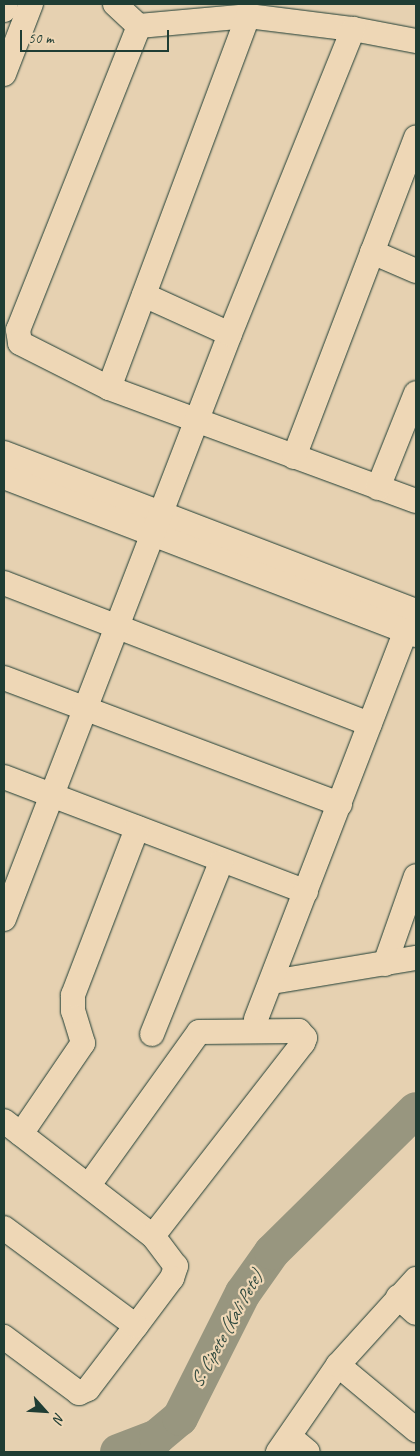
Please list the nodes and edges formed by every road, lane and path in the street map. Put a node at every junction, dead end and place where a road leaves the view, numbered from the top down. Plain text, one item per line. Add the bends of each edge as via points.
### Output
1 (6, 4) edge
2 (31, 4) edge
3 (115, 4) edge
4 (4, 10) edge
5 (235, 13) edge
6 (139, 26) junction
7 (353, 29) junction
8 (416, 41) edge
9 (4, 74) edge
10 (416, 138) edge
11 (372, 252) junction
12 (416, 271) edge
13 (144, 295) junction
14 (230, 334) junction
15 (109, 388) junction
16 (416, 392) edge
17 (198, 423) junction
18 (4, 453) edge
19 (294, 457) junction
20 (4, 477) edge
21 (378, 488) junction
22 (416, 501) edge
23 (162, 514) junction
24 (153, 536) junction
25 (4, 583) edge
26 (413, 626) edge
27 (117, 629) junction
28 (4, 678) edge
29 (86, 709) junction
30 (370, 724) junction
31 (4, 778) edge
32 (53, 796) junction
33 (340, 804) junction
34 (137, 828) junction
35 (221, 862) junction
36 (416, 876) edge
37 (306, 892) junction
38 (4, 919) edge
39 (416, 958) edge
40 (385, 964) junction
41 (272, 982) junction
42 (256, 1019) dead end
43 (152, 1034) dead end
44 (13, 1128) edge
45 (89, 1185) junction
46 (4, 1228) edge
47 (153, 1236) junction
48 (416, 1279) edge
49 (398, 1297) junction
50 (416, 1313) edge
51 (136, 1326) junction
52 (4, 1337) edge
53 (338, 1365) junction
54 (416, 1430) edge
55 (284, 1444) edge
56 (308, 1452) edge

1 - 4 street
2 - 9 street
3 - 6 street
5 - 6 street
5 - 7 street
5 - 13 street
6 - 15 street via 17,337 28,350
7 - 8 street
7 - 14 street
10 - 11 street
11 - 12 street
11 - 19 street
13 - 14 street
13 - 15 street
14 - 17 street
15 - 17 street
16 - 21 street
17 - 19 street
17 - 23 street
18 - 23 street
19 - 21 street
20 - 24 street
21 - 22 street
23 - 24 street
23 - 26 street
24 - 26 street
24 - 27 street
25 - 27 street
26 - 30 street
27 - 29 street
27 - 30 street
28 - 29 street
29 - 32 street
29 - 33 street
30 - 33 street
31 - 32 street
32 - 34 street
32 - 38 street
33 - 37 street
34 - 35 street
34 - 44 street via 73,995 71,1004 83,1043
35 - 37 street
35 - 43 street
36 - 40 street
37 - 41 street
39 - 40 street
40 - 41 street
41 - 42 street
44 - 45 street
45 - 47 street
45 - 47 street via 199,1032 300,1031 303,1043
46 - 51 street
47 - 51 street via 174,1261 176,1272
48 - 49 street
49 - 50 street
49 - 53 street
51 - 52 street via 88,1390 79,1393
53 - 54 street
53 - 55 street
55 - 56 street

